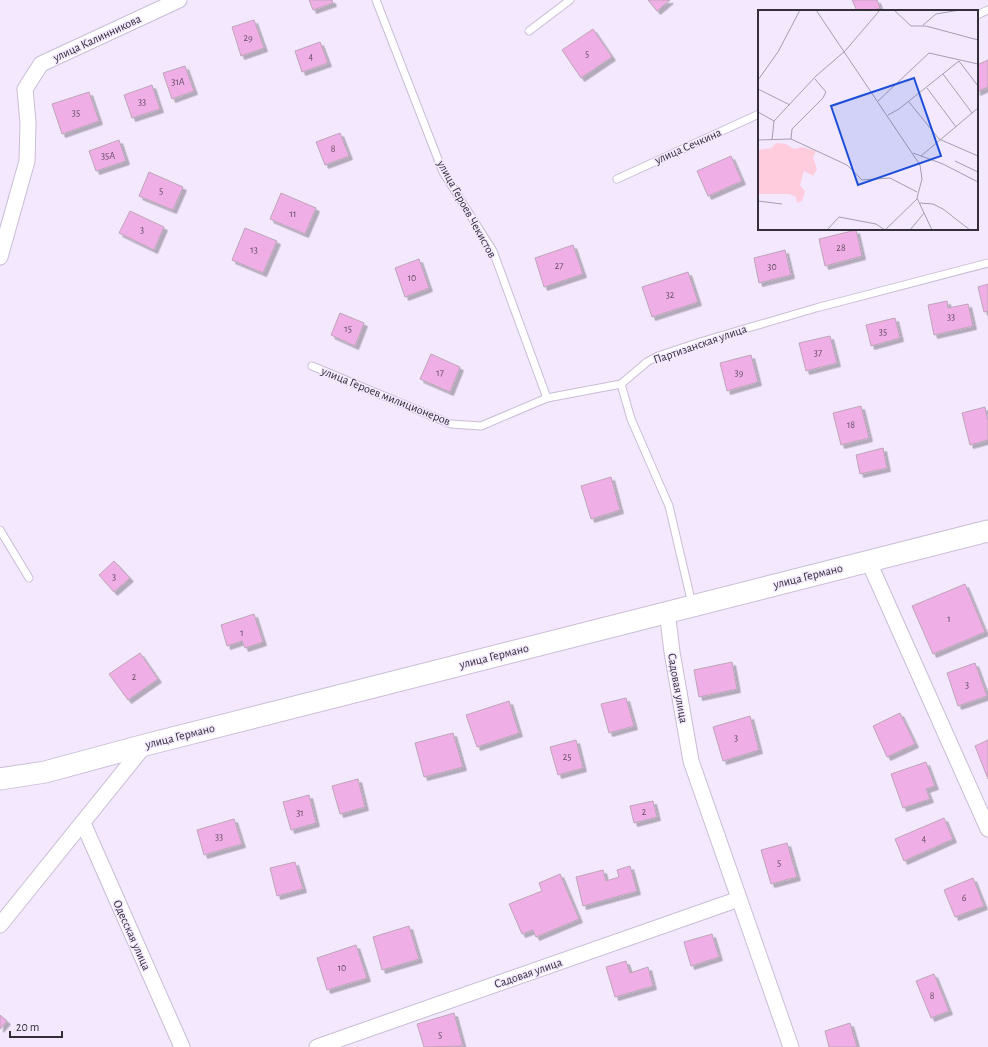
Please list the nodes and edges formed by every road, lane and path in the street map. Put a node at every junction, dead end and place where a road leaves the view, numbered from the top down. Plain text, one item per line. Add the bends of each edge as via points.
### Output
1 (179, 0) edge
2 (376, 0) edge
3 (570, 0) edge
4 (988, 10) edge
5 (978, 15) edge
6 (529, 30) dead end
7 (758, 114) edge
8 (617, 179) dead end
9 (0, 257) edge
10 (988, 263) edge
11 (312, 366) dead end
12 (621, 384) junction
13 (547, 398) junction
14 (0, 530) edge
15 (988, 531) edge
16 (868, 560) junction
17 (29, 578) dead end
18 (692, 605) junction
19 (668, 612) junction
20 (145, 745) junction
21 (0, 779) edge
22 (82, 823) junction
23 (988, 829) edge
24 (739, 899) junction
25 (0, 924) edge
26 (182, 1047) edge
27 (317, 1047) edge
28 (791, 1047) edge

1 - 9 street, улица Калинникова via 41,64 25,89 28,123 27,161
2 - 13 lane, улица Героев Чекистов via 443,172 493,251
3 - 6 lane
4 - 5 lane
7 - 8 lane, улица Сечкина
10 - 12 lane, Партизанская улица via 816,308 700,342 658,356
11 - 13 lane, улица Героев милиционеров via 451,424 481,426
12 - 13 lane, улица Героев милиционеров
12 - 18 lane via 631,419 670,506
14 - 17 lane
15 - 16 main road, улица Германо
16 - 18 main road, улица Германо
16 - 23 street
18 - 19 main road, улица Германо
19 - 20 main road, улица Германо
19 - 24 street, Садовая улица via 672,652 691,761
20 - 21 main road, улица Германо via 45,772
20 - 22 street
22 - 25 street
22 - 26 street, Одесская улица
24 - 27 street, Садовая улица
24 - 28 street, Садовая улица

